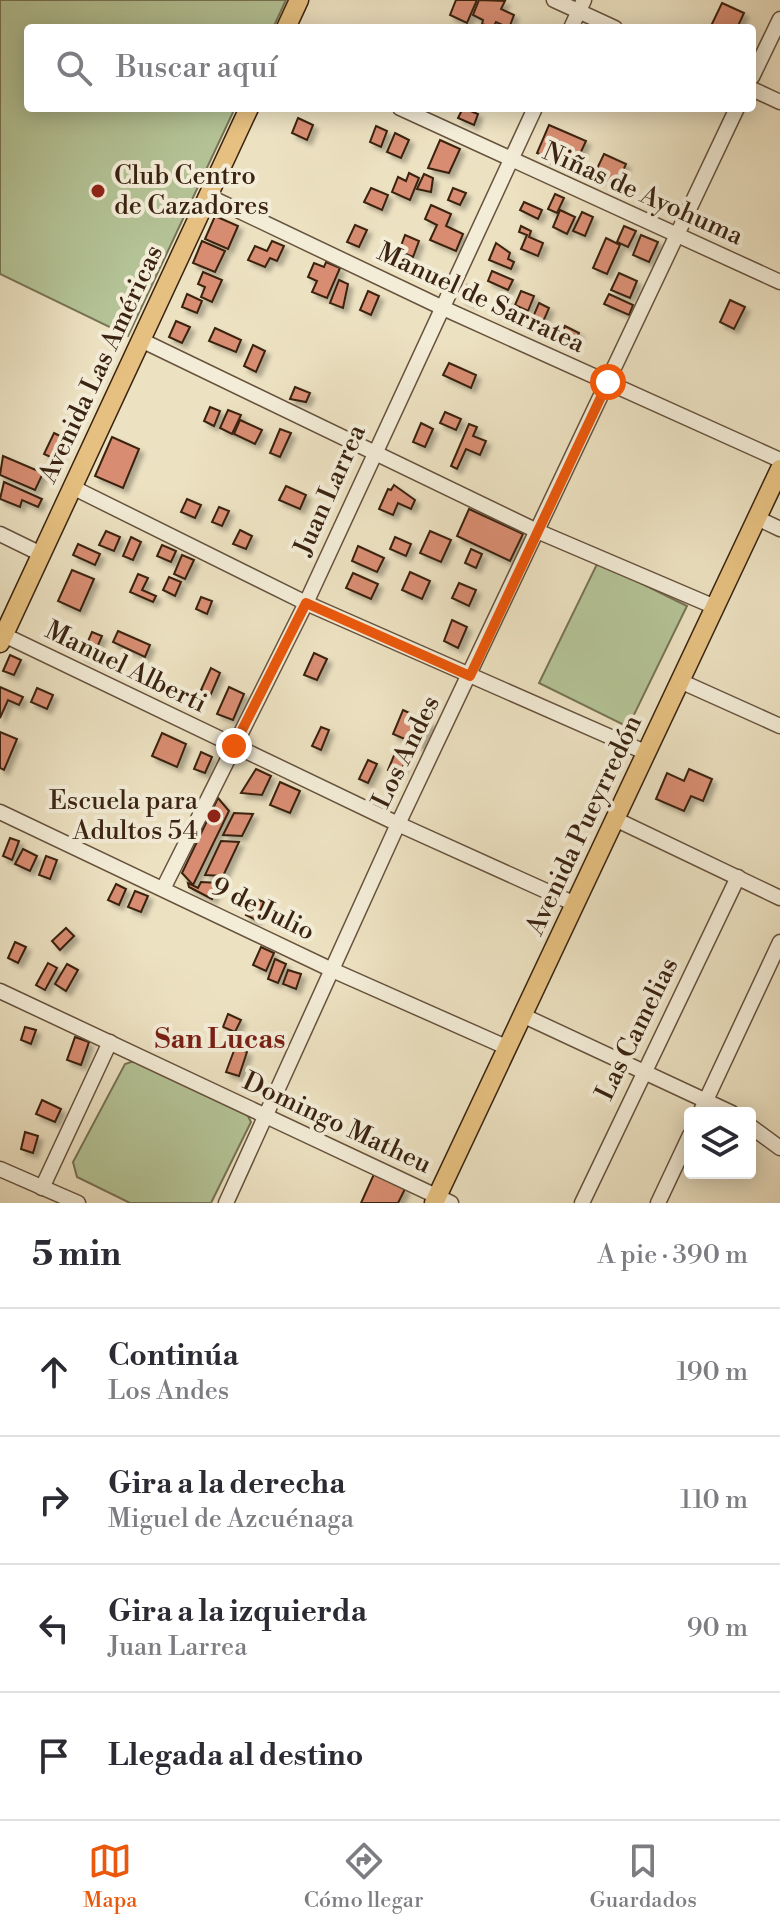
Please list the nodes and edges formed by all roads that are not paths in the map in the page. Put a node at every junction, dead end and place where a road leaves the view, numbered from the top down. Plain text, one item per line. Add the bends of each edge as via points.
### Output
1 (299, 0) edge
2 (554, 0) edge
3 (581, 6) edge
4 (780, 19) edge
5 (288, 24) edge
6 (609, 24) edge
7 (756, 69) edge
8 (756, 91) edge
9 (780, 102) edge
10 (247, 112) edge
11 (408, 112) edge
12 (533, 112) edge
13 (735, 112) edge
14 (511, 161) junction
15 (208, 196) junction
16 (677, 237) junction
17 (780, 282) edge
18 (443, 308) junction
19 (141, 340) junction
20 (608, 382) junction
21 (373, 453) junction
22 (780, 460) edge
23 (780, 469) edge
24 (72, 487) junction
25 (757, 518) junction
26 (780, 529) edge
27 (537, 531) junction
28 (0, 534) edge
29 (41, 554) junction
30 (306, 603) junction
31 (715, 607) junction
32 (2, 639) edge
33 (470, 676) junction
34 (680, 681) junction
35 (780, 726) edge
36 (234, 746) junction
37 (647, 753) junction
38 (0, 812) edge
39 (615, 819) junction
40 (398, 824) junction
41 (738, 877) junction
42 (163, 889) junction
43 (780, 898) edge
44 (575, 904) junction
45 (780, 942) edge
46 (330, 969) junction
47 (0, 991) edge
48 (522, 1015) junction
49 (110, 1042) junction
50 (506, 1047) junction
51 (643, 1070) junction
52 (707, 1099) junction
53 (703, 1107) edge
54 (721, 1107) edge
55 (265, 1117) junction
56 (756, 1130) edge
57 (684, 1148) edge
58 (780, 1148) edge
59 (0, 1169) edge
60 (42, 1188) junction
61 (440, 1201) edge
62 (78, 1203) edge
63 (226, 1203) edge
64 (582, 1203) edge
65 (658, 1203) edge

1 - 5 main road
2 - 3 street
3 - 6 street
4 - 7 street
8 - 9 street
10 - 15 main road, Avenida Las Américas
11 - 14 street, Niñas de Ayohuma
12 - 14 street, Juan Larrea
13 - 16 street, Los Andes
14 - 16 street, Niñas de Ayohuma
14 - 18 street, Juan Larrea
15 - 18 street, Manuel de Sarratea
15 - 19 main road, Avenida Las Américas
16 - 17 street, Niñas de Ayohuma
16 - 20 street, Los Andes
18 - 20 street, Manuel de Sarratea
18 - 21 street, Juan Larrea
19 - 21 street
19 - 24 main road, Avenida Las Américas
20 - 22 street, Manuel de Sarratea
20 - 27 street, Los Andes
21 - 27 street
21 - 30 street, Juan Larrea
23 - 25 main road, Avenida Pueyrredón
24 - 29 main road, Avenida Las Américas
24 - 30 street
25 - 26 street
25 - 31 main road, Avenida Pueyrredón
27 - 31 street
27 - 33 street, Los Andes
28 - 29 street
29 - 32 main road, Avenida Las Américas
30 - 33 street
30 - 36 street, Juan Larrea
31 - 34 main road, Avenida Pueyrredón
32 - 36 street, Manuel Alberti
33 - 37 street
33 - 40 street, Los Andes
34 - 35 street
34 - 37 main road, Avenida Pueyrredón
36 - 40 street, Manuel Alberti
36 - 42 street, Juan Larrea
37 - 39 main road, Avenida Pueyrredón
38 - 42 street, 9 de Julio
39 - 41 street
39 - 44 main road, Avenida Pueyrredón
40 - 44 street, Manuel Alberti
40 - 46 street, Los Andes
41 - 43 street
41 - 51 street, Las Camelias
42 - 46 street, 9 de Julio
44 - 48 main road, Avenida Pueyrredón
45 - 52 street
46 - 50 street, 9 de Julio
46 - 55 street, Los Andes
47 - 49 street, Domingo Matheu
48 - 50 main road, Avenida Pueyrredón
48 - 51 street
49 - 55 street, Domingo Matheu
49 - 60 street
50 - 61 main road, Avenida Pueyrredón
51 - 52 street
51 - 64 street, Las Camelias
52 - 53 street
52 - 54 street
55 - 61 street, Domingo Matheu
55 - 63 street, Los Andes
56 - 58 street
57 - 65 street
59 - 60 street
60 - 62 street

